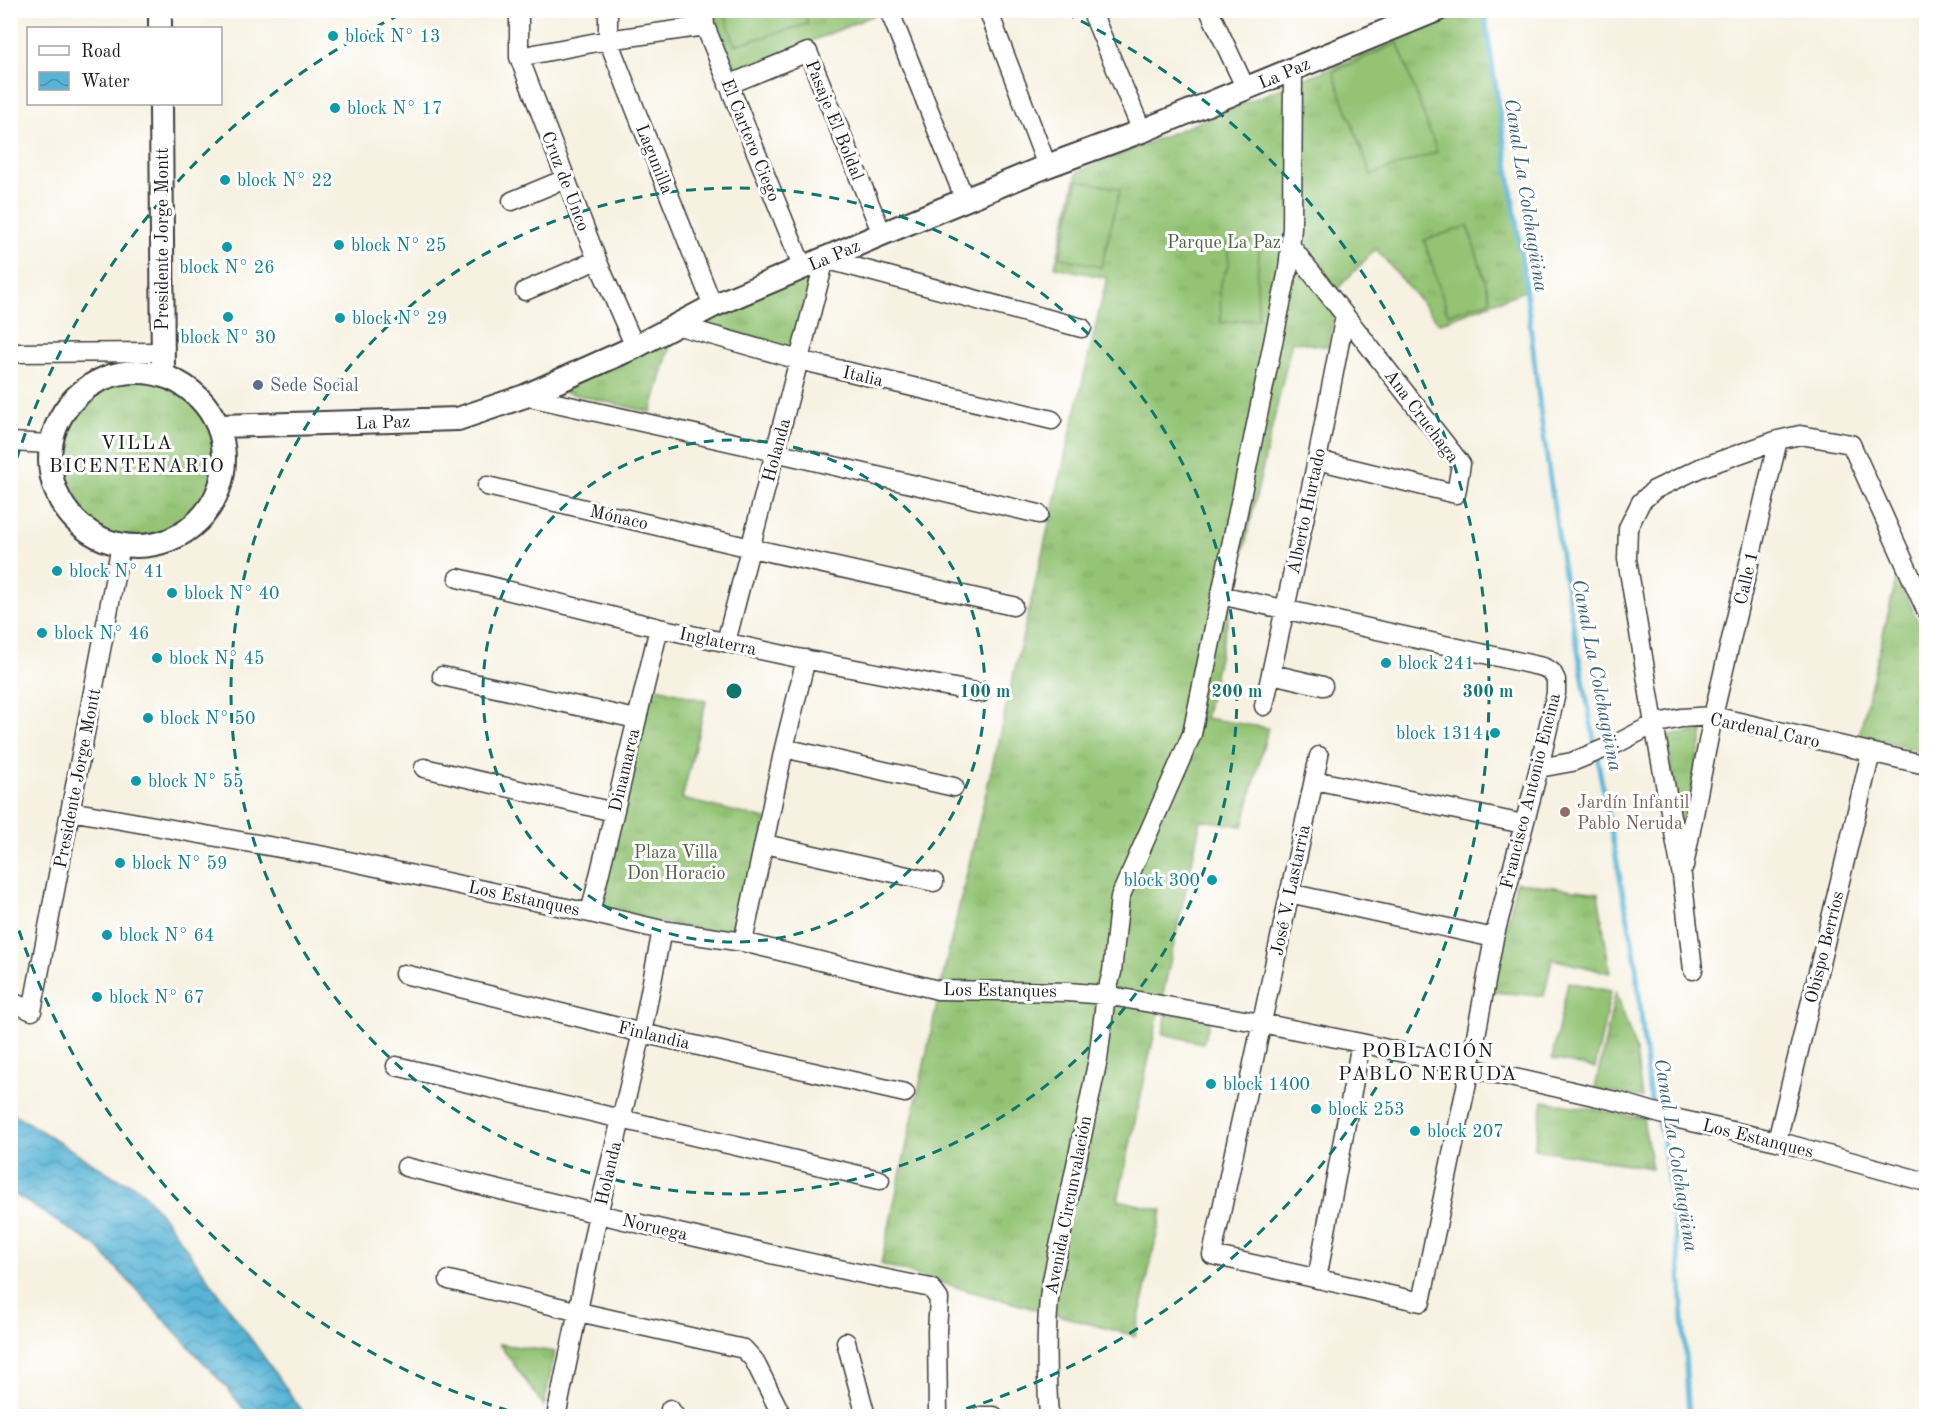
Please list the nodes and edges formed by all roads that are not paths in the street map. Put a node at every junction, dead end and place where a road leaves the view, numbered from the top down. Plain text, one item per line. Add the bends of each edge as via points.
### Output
1 (160, 10) edge
2 (519, 10) edge
3 (608, 10) edge
4 (889, 10) edge
5 (988, 10) edge
6 (1091, 10) edge
7 (1209, 10) edge
8 (1437, 10) edge
9 (704, 19) edge
10 (160, 27) edge
11 (608, 40) junction
12 (519, 57) junction
13 (1293, 69) junction
14 (728, 85) junction
15 (1246, 89) junction
16 (160, 105) edge
17 (1142, 131) junction
18 (1047, 166) junction
19 (565, 179) junction
20 (965, 200) junction
21 (512, 201) dead end
22 (882, 234) junction
23 (1290, 245) junction
24 (825, 259) junction
25 (597, 260) junction
26 (803, 268) junction
27 (525, 291) dead end
28 (713, 306) junction
29 (1345, 315) junction
30 (676, 325) junction
31 (1082, 328) dead end
32 (635, 347) junction
33 (162, 352) junction
34 (10, 353) edge
35 (799, 360) junction
36 (163, 375) junction
37 (525, 396) junction
38 (1052, 420) dead end
39 (219, 426) junction
40 (1778, 440) junction
41 (10, 442) edge
42 (51, 444) junction
43 (775, 452) junction
44 (1317, 460) junction
45 (487, 486) dead end
46 (1039, 514) dead end
47 (121, 545) junction
48 (751, 548) junction
49 (458, 578) dead end
50 (1220, 595) junction
51 (1014, 606) dead end
52 (1926, 610) edge
53 (1285, 611) junction
54 (659, 628) junction
55 (726, 642) junction
56 (806, 659) junction
57 (1272, 674) junction
58 (442, 676) dead end
59 (1323, 686) dead end
60 (981, 693) dead end
61 (1264, 706) dead end
62 (1713, 716) junction
63 (636, 719) junction
64 (1654, 724) junction
65 (784, 748) junction
66 (1871, 753) junction
67 (1319, 756) dead end
68 (1926, 765) edge
69 (424, 768) dead end
70 (1539, 768) junction
71 (1314, 780) junction
72 (954, 787) dead end
73 (70, 811) junction
74 (614, 812) junction
75 (1523, 824) junction
76 (765, 844) junction
77 (1682, 876) junction
78 (934, 882) dead end
79 (1289, 893) junction
80 (590, 912) junction
81 (662, 930) junction
82 (1494, 938) junction
83 (743, 942) junction
84 (1693, 969) dead end
85 (404, 974) dead end
86 (1106, 995) junction
87 (10, 1000) edge
88 (1261, 1023) junction
89 (642, 1033) junction
90 (1360, 1043) junction
91 (396, 1066) dead end
92 (1470, 1068) junction
93 (905, 1093) dead end
94 (620, 1119) junction
95 (1777, 1141) junction
96 (406, 1167) dead end
97 (880, 1180) dead end
98 (1926, 1182) edge
99 (598, 1214) junction
100 (1317, 1279) junction
101 (448, 1280) dead end
102 (579, 1312) junction
103 (846, 1342) dead end
104 (558, 1416) edge
105 (782, 1416) edge
106 (866, 1416) edge
107 (938, 1416) edge
108 (981, 1416) edge
109 (994, 1416) edge
110 (1049, 1416) edge

1 - 10 street
2 - 12 street, Cruz de Unco
3 - 11 street, Lagunilla
4 - 20 street
5 - 18 street
6 - 17 street
7 - 15 street
8 - 13 street, La Paz
9 - 11 street
9 - 14 street, El Cartero Ciego
11 - 12 street
11 - 28 street, Lagunilla
12 - 19 street, Cruz de Unco
13 - 15 street, La Paz
13 - 23 street, Avenida Circunvalación
14 - 22 street, Pasaje El Boldal via 808,52
14 - 26 street, El Cartero Ciego
15 - 17 street, La Paz
16 - 33 street, Presidente Jorge Montt
17 - 18 street, La Paz
18 - 20 street, La Paz
19 - 21 street
19 - 25 street, Cruz de Unco
20 - 22 street, La Paz
22 - 24 street, La Paz
23 - 29 street
23 - 50 street, Avenida Circunvalación
24 - 26 street, La Paz
24 - 31 street
24 - 35 street, Holanda
25 - 27 street
25 - 32 street, Cruz de Unco
26 - 28 street, La Paz
28 - 30 street, La Paz
29 - 44 street, Alberto Hurtado
29 - 44 street, Ana Cruchaga via 1461,464 1456,494
30 - 32 street, La Paz
30 - 35 street, Italia
32 - 37 street, La Paz
33 - 34 street
33 - 36 street, Presidente Jorge Montt
35 - 38 street, Italia
35 - 43 street, Holanda
36 - 39 street via 196,394
36 - 42 street via 136,371 110,376 86,388 69,403 57,422
37 - 39 street, La Paz via 458,419
37 - 43 street
39 - 47 street via 224,464 221,483 208,509 188,530 162,543
40 - 52 street via 1800,435 1851,444
40 - 62 street, Calle 1
40 - 64 street via 1700,468 1654,490 1641,502 1628,528 1627,559
41 - 42 street
42 - 47 street via 51,473 60,501 78,524
43 - 46 street
43 - 48 street, Holanda
44 - 53 street, Alberto Hurtado
45 - 48 street, Mónaco
47 - 73 street, Presidente Jorge Montt
48 - 51 street, Mónaco
48 - 55 street, Holanda
49 - 54 street, Inglaterra
50 - 53 street, Francisco Antonio Encina
50 - 86 street, Avenida Circunvalación via 1192,734 1120,897
53 - 57 street, Alberto Hurtado
53 - 70 street, Francisco Antonio Encina via 1552,672 1556,693
54 - 55 street, Inglaterra
54 - 63 street, Dinamarca
55 - 56 street, Inglaterra
56 - 60 street, Inglaterra
56 - 65 street
57 - 59 street
57 - 61 street, Alberto Hurtado
58 - 63 street
62 - 64 street, Cardenal Caro
62 - 66 street, Cardenal Caro
62 - 77 street, Calle 1
63 - 74 street, Dinamarca
64 - 70 street, Cardenal Caro via 1572,762
64 - 77 street
65 - 72 street
65 - 76 street
66 - 68 street, Cardenal Caro
66 - 95 street, Obispo Berríos
67 - 71 street, José V. Lastarria
69 - 74 street
70 - 75 street, Francisco Antonio Encina
71 - 75 street
71 - 79 street, José V. Lastarria
73 - 80 street, Los Estanques via 325,856
73 - 87 street, Presidente Jorge Montt via 32,1011
74 - 80 street, Dinamarca
75 - 82 street, Francisco Antonio Encina
76 - 78 street
76 - 83 street
77 - 84 street
79 - 82 street
79 - 88 street, José V. Lastarria
80 - 81 street, Los Estanques
81 - 83 street, Los Estanques
81 - 89 street, Holanda
82 - 92 street, Francisco Antonio Encina
83 - 86 street, Los Estanques via 938,990
85 - 89 street, Finlandia
86 - 88 street, Los Estanques
86 - 110 street, Avenida Circunvalación via 1098,1059 1050,1290 1046,1355
88 - 90 street, Los Estanques
88 - 100 street, José V. Lastarria via 1212,1254
89 - 93 street, Finlandia
89 - 94 street, Holanda
90 - 92 street, Los Estanques
90 - 100 street
91 - 94 street
92 - 95 street, Los Estanques
92 - 100 street, Francisco Antonio Encina via 1420,1302
94 - 97 street
94 - 99 street, Holanda
95 - 98 street, Los Estanques
96 - 99 street, Noruega
99 - 102 street, Holanda
99 - 107 street, Noruega via 931,1288 939,1299
101 - 102 street
102 - 104 street, Holanda
102 - 105 street via 744,1349
103 - 106 street
108 - 109 street

